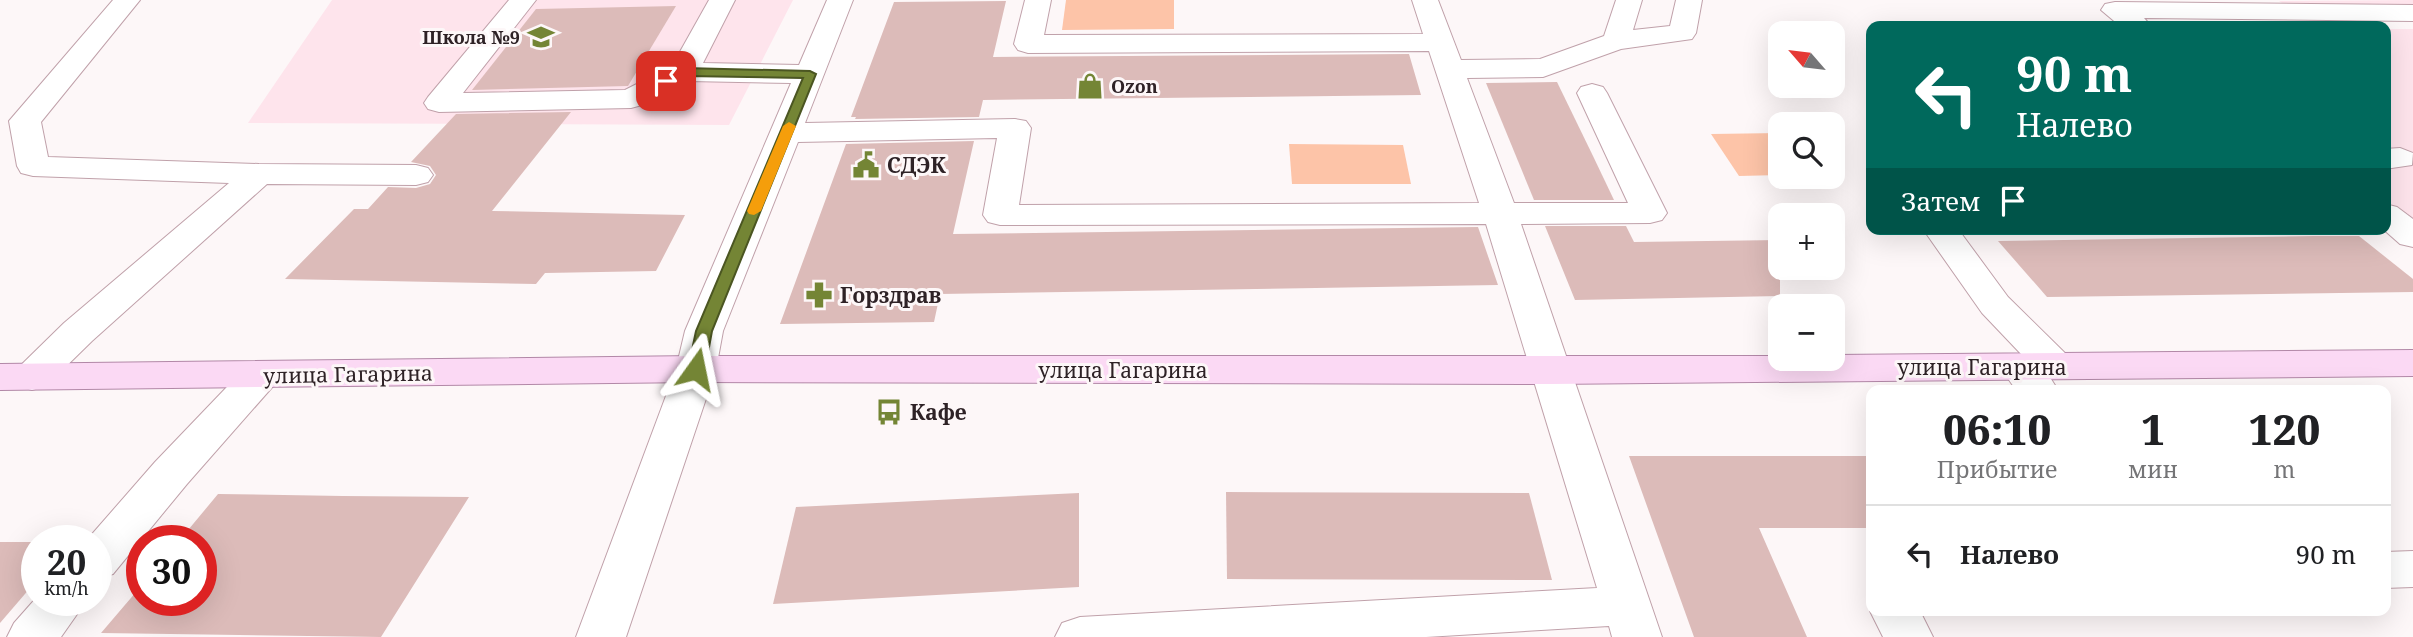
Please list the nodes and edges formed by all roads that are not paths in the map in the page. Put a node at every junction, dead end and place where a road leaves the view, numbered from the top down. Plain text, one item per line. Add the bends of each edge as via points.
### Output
1 (127, 0) edge
2 (523, 0) edge
3 (722, 0) edge
4 (840, 0) edge
5 (1038, 0) edge
6 (1425, 0) edge
7 (1629, 0) edge
8 (1689, 0) edge
9 (2108, 5) edge
10 (2413, 13) edge
11 (2130, 21) edge
12 (1616, 41) junction
13 (1445, 56) junction
14 (684, 72) junction
15 (810, 74) junction
16 (1592, 93) dead end
17 (786, 133) junction
18 (259, 174) junction
19 (416, 175) dead end
20 (1500, 213) junction
21 (2391, 219) edge
22 (1944, 235) edge
23 (2413, 236) edge
24 (2413, 363) edge
25 (696, 369) junction
26 (1550, 371) junction
27 (261, 375) junction
28 (2038, 375) edge
29 (16, 377) edge
30 (112, 542) edge
31 (2413, 569) edge
32 (2391, 570) edge
33 (50, 616) edge
34 (1898, 616) edge
35 (1631, 621) edge
36 (32, 637) edge
37 (601, 637) edge
38 (1080, 637) edge
39 (1908, 637) edge

1 - 18 street via 26,121 33,166
2 - 14 street via 439,103 631,99
3 - 14 street
4 - 15 street
5 - 13 street via 1028,44
6 - 13 street
7 - 12 street
8 - 12 street via 1682,33
9 - 10 street
9 - 11 street
12 - 13 street via 1543,68
13 - 20 street
14 - 15 street
15 - 17 street
16 - 20 street via 1650,213
17 - 20 street via 1015,128 1000,215
17 - 25 street via 704,331
18 - 19 street
18 - 29 street via 78,332
20 - 26 street
21 - 23 street
22 - 28 street
24 - 28 main road, улица Гагарина
25 - 26 main road, улица Гагарина
25 - 27 main road, улица Гагарина
25 - 37 street
26 - 28 main road, улица Гагарина
26 - 35 street
27 - 29 main road, улица Гагарина
27 - 30 street
31 - 32 street
33 - 36 street
34 - 39 street
35 - 38 street

